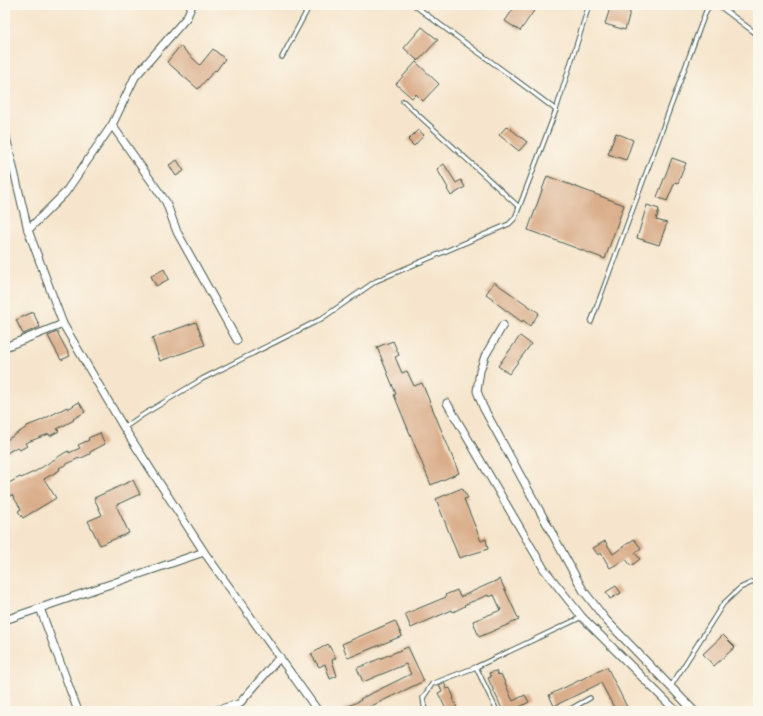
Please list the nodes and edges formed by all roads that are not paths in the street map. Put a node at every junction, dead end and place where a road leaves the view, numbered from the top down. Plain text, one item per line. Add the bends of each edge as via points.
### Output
1 (192, 5) edge
2 (310, 5) edge
3 (414, 5) edge
4 (588, 5) edge
5 (710, 5) edge
6 (718, 5) edge
7 (758, 35) edge
8 (282, 57) dead end
9 (402, 101) dead end
10 (556, 110) junction
11 (112, 125) junction
12 (5, 133) edge
13 (519, 207) junction
14 (28, 230) junction
15 (591, 322) dead end
16 (63, 324) junction
17 (503, 325) dead end
18 (237, 340) dead end
19 (5, 347) edge
20 (447, 403) dead end
21 (124, 428) junction
22 (204, 552) junction
23 (753, 582) dead end
24 (40, 608) junction
25 (582, 617) junction
26 (5, 620) edge
27 (280, 657) junction
28 (476, 667) junction
29 (670, 686) junction
30 (590, 698) dead end
31 (78, 711) edge
32 (213, 711) edge
33 (318, 711) edge
34 (425, 711) edge
35 (497, 711) edge
36 (567, 711) edge
37 (676, 711) edge
38 (694, 711) edge

1 - 11 street via 187,17 135,77
2 - 8 lane
3 - 10 lane
4 - 10 lane
5 - 15 lane
6 - 7 lane
9 - 13 lane
10 - 13 lane
11 - 14 street via 65,193
11 - 18 street via 166,202 177,232
12 - 14 street
13 - 21 lane via 515,218 509,224 376,281 322,319 202,379
14 - 16 street
16 - 19 street
16 - 21 street
17 - 29 street via 485,356 480,371 477,391 483,407 583,590 606,620
20 - 25 street via 544,569
21 - 22 street
22 - 24 street
22 - 27 street
23 - 29 lane via 740,588 723,604
24 - 26 street
24 - 31 street
25 - 28 lane
25 - 37 street
27 - 32 street via 239,704
27 - 33 street
28 - 34 lane via 432,684 423,698
28 - 35 lane
29 - 38 street
30 - 36 lane

